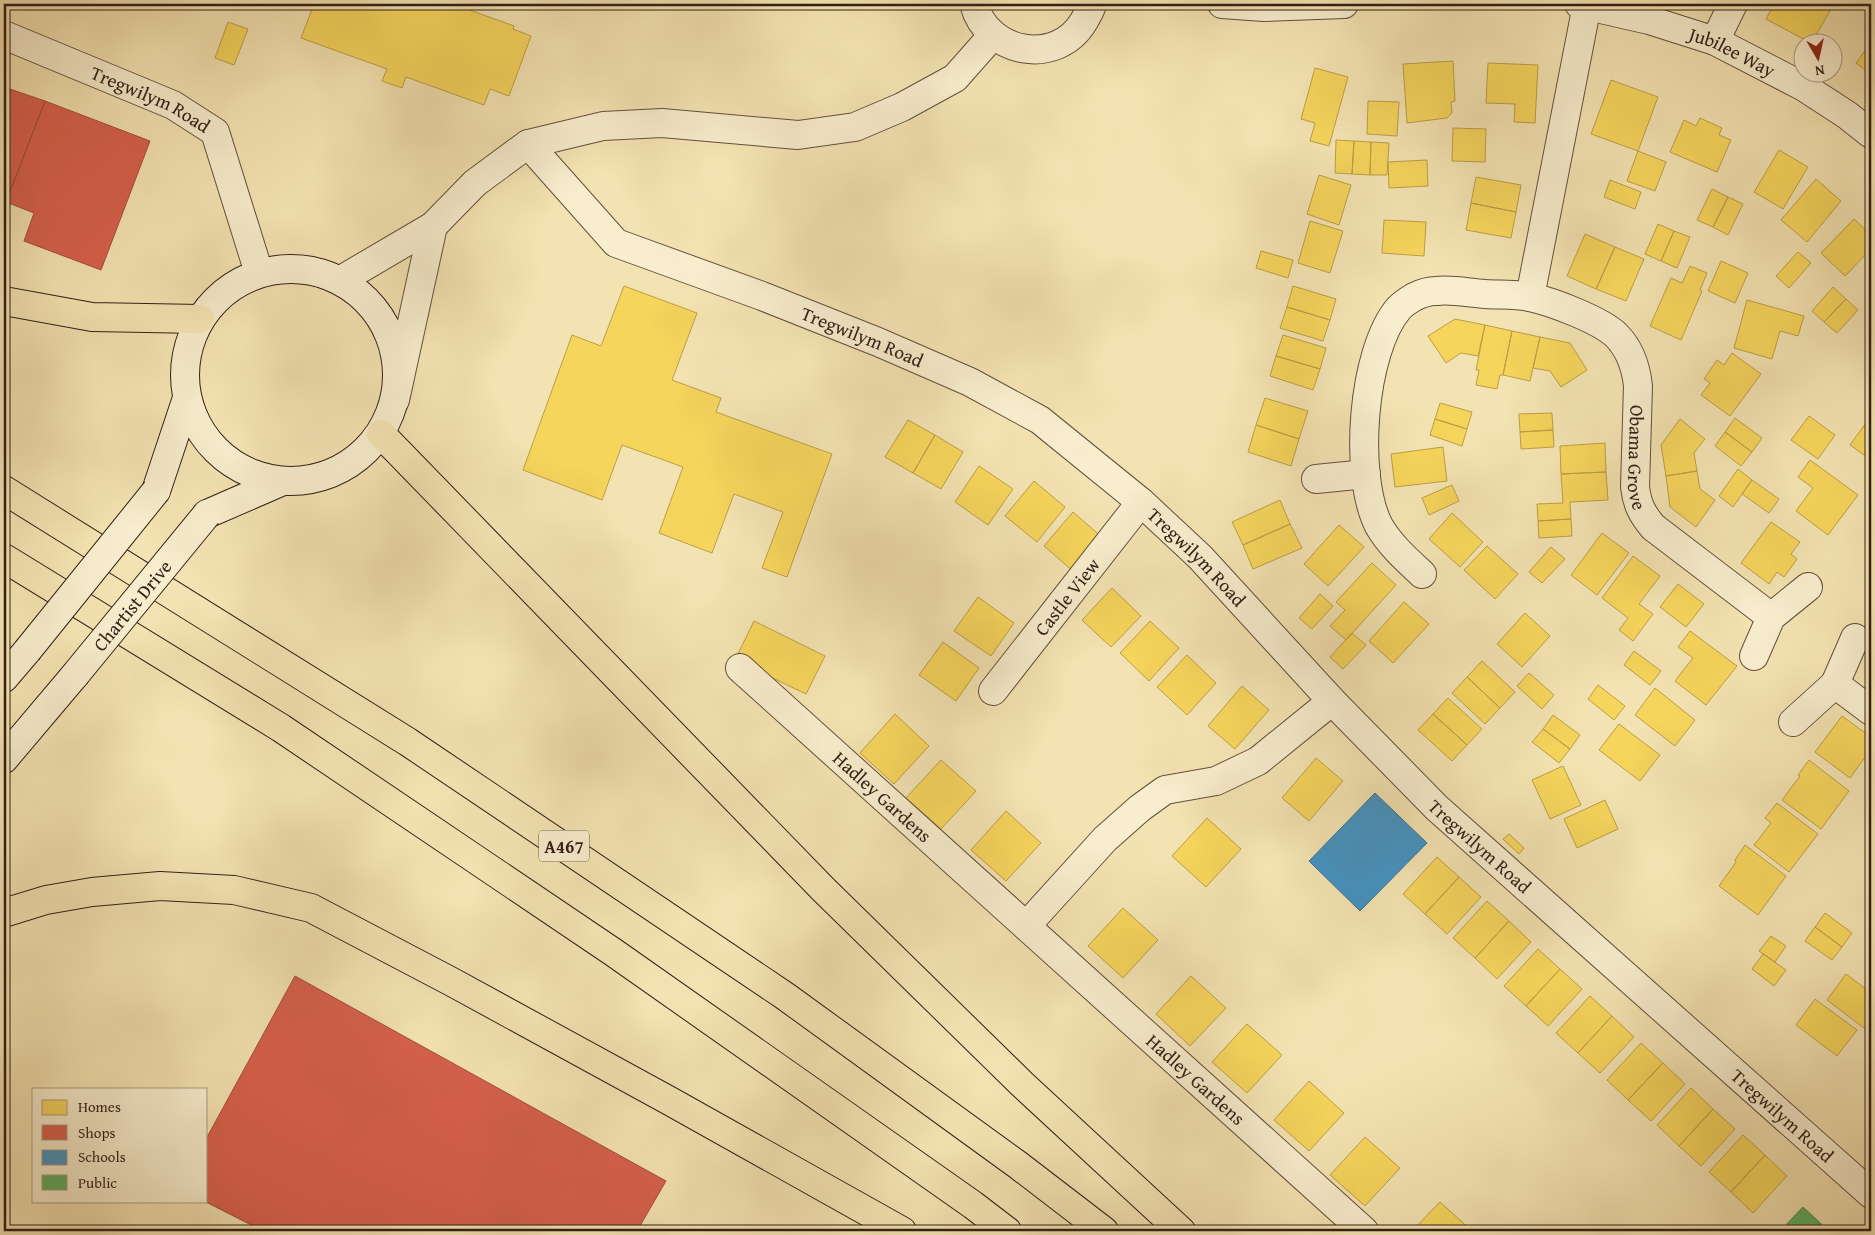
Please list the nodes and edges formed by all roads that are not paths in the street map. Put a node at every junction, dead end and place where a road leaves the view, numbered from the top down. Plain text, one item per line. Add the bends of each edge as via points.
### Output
1 (974, 4) edge
2 (1092, 4) edge
3 (1222, 4) edge
4 (1344, 4) edge
5 (1583, 4) edge
6 (1733, 4) edge
7 (4, 35) edge
8 (992, 36) junction
9 (1715, 41) junction
10 (1871, 134) edge
11 (528, 144) junction
12 (433, 226) junction
13 (259, 273) junction
14 (341, 280) junction
15 (1530, 297) junction
16 (4, 301) edge
17 (200, 319) junction
18 (187, 398) junction
19 (395, 400) junction
20 (380, 434) junction
21 (1366, 474) junction
22 (1316, 479) dead end
23 (283, 481) junction
24 (4, 490) edge
25 (1141, 502) junction
26 (4, 558) edge
27 (1422, 574) dead end
28 (1808, 587) dead end
29 (1771, 617) junction
30 (1855, 638) dead end
31 (1754, 656) dead end
32 (740, 668) dead end
33 (4, 678) edge
34 (1835, 684) junction
35 (994, 691) dead end
36 (1332, 701) junction
37 (1871, 711) edge
38 (1793, 722) dead end
39 (4, 759) edge
40 (4, 913) edge
41 (1026, 926) junction
42 (1871, 1194) edge
43 (902, 1231) edge
44 (1007, 1231) edge
45 (1104, 1231) edge
46 (1181, 1231) edge
47 (1364, 1231) edge

1 - 8 street via 977,16
2 - 8 street via 1079,30 1060,44 1037,50 1013,47
3 - 4 street via 1264,7
5 - 9 street, Jubilee Way
5 - 15 street
6 - 9 street
7 - 13 street, Tregwilym Road via 173,105 215,132
8 - 11 street via 955,78 902,107 855,127 798,135 662,123 603,126
9 - 10 street, Jubilee Way via 1804,87
11 - 12 street via 475,183
11 - 25 street, Tregwilym Road via 616,243 780,303 970,382 1040,420
12 - 14 street
12 - 19 street
13 - 14 street, Chartist Drive via 282,268 319,272
13 - 17 street, Chartist Drive via 231,287
14 - 19 street, Chartist Drive via 352,287 384,321 398,365
15 - 21 street, Obama Grove via 1436,291 1417,295 1400,307 1389,322 1368,389 1363,445
15 - 29 street, Obama Grove via 1598,323 1615,335 1628,351 1636,369 1638,386 1635,487 1636,502 1643,516
16 - 17 main road via 92,317
17 - 18 street, Chartist Drive via 185,361
18 - 23 street, Chartist Drive via 194,419 215,450 247,472
18 - 33 street, Chartist Drive, bridge via 156,491
19 - 20 street, Chartist Drive
20 - 23 street, Chartist Drive via 350,464 316,479
20 - 46 main road via 823,889 1022,1084
21 - 22 street
21 - 27 street, Obama Grove via 1371,504 1379,525 1392,546
23 - 39 street, Chartist Drive, bridge via 207,514
24 - 45 main road, A467 via 425,753 785,996
25 - 35 street, Castle View
25 - 36 street, Tregwilym Road via 1200,557
26 - 44 main road via 289,733 613,952
28 - 29 street
29 - 31 street
30 - 34 street
32 - 41 street, Hadley Gardens
34 - 37 street
34 - 38 street
36 - 41 street via 1258,761 1216,781 1165,790 1140,808 1105,839
36 - 42 street, Tregwilym Road via 1438,808
40 - 43 main road via 46,900 92,892 160,886 234,890 311,908 478,996
41 - 47 street, Hadley Gardens

